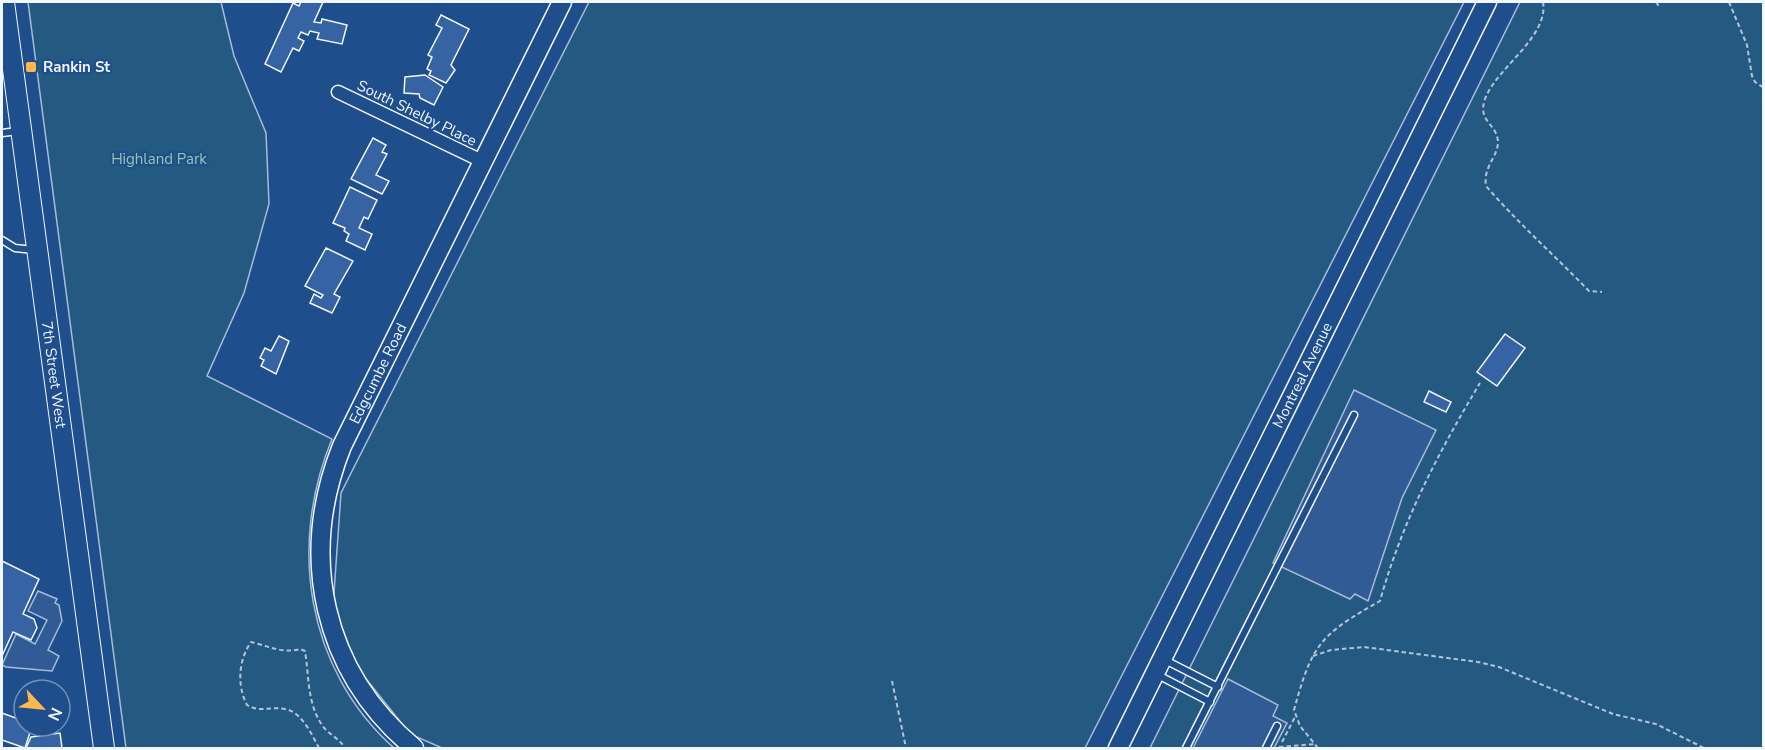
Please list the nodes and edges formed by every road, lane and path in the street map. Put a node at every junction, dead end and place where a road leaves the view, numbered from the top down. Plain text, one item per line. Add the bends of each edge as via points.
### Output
1 (4, 2) edge
2 (562, 2) edge
3 (1487, 2) edge
4 (1543, 2) edge
5 (1656, 2) edge
6 (1729, 2) edge
7 (1660, 8) dead end
8 (5, 33) edge
9 (1764, 88) edge
10 (338, 92) dead end
11 (21, 130) junction
12 (2, 133) edge
13 (484, 162) junction
14 (2, 240) edge
15 (37, 250) junction
16 (1602, 292) dead end
17 (1480, 383) dead end
18 (1354, 415) dead end
19 (1312, 656) junction
20 (1159, 667) junction
21 (892, 681) dead end
22 (1218, 687) junction
23 (1210, 702) junction
24 (1296, 715) junction
25 (1277, 726) dead end
26 (1315, 744) junction
27 (104, 748) edge
28 (319, 748) edge
29 (345, 748) edge
30 (414, 748) edge
31 (906, 748) edge
32 (1118, 748) edge
33 (1186, 748) edge
34 (1266, 748) edge
35 (1278, 748) edge
36 (1318, 748) edge
37 (1704, 748) edge

1 - 8 main road, 7th Street West
2 - 13 street, Edgcumbe Road
3 - 20 street, Montreal Avenue
4 - 16 path via 1544,12 1532,38 1492,85 1482,108 1498,143 1486,170 1486,186 1589,291
5 - 7 path
6 - 9 path via 1747,45 1752,76
8 - 11 main road, 7th Street West
10 - 13 street, South Shelby Place
11 - 12 lane
11 - 15 main road, 7th Street West
13 - 30 street, Edgcumbe Road via 342,446 322,519 321,575 332,632 362,690 385,721
14 - 15 lane via 15,248
15 - 27 main road, 7th Street West
17 - 19 path via 1422,485 1403,528 1380,601 1332,630
18 - 22 lane
19 - 24 path via 1294,710
19 - 37 path via 1364,647 1478,662 1613,714 1656,724
20 - 22 lane
20 - 23 lane
20 - 32 street, Montreal Avenue
21 - 31 path
22 - 23 lane
23 - 33 lane
24 - 26 path
24 - 35 path
25 - 34 lane
26 - 35 path
26 - 36 path
28 - 29 path via 307,727 286,708 255,710 247,705 240,673 251,642 277,650 305,651 305,670 320,723

